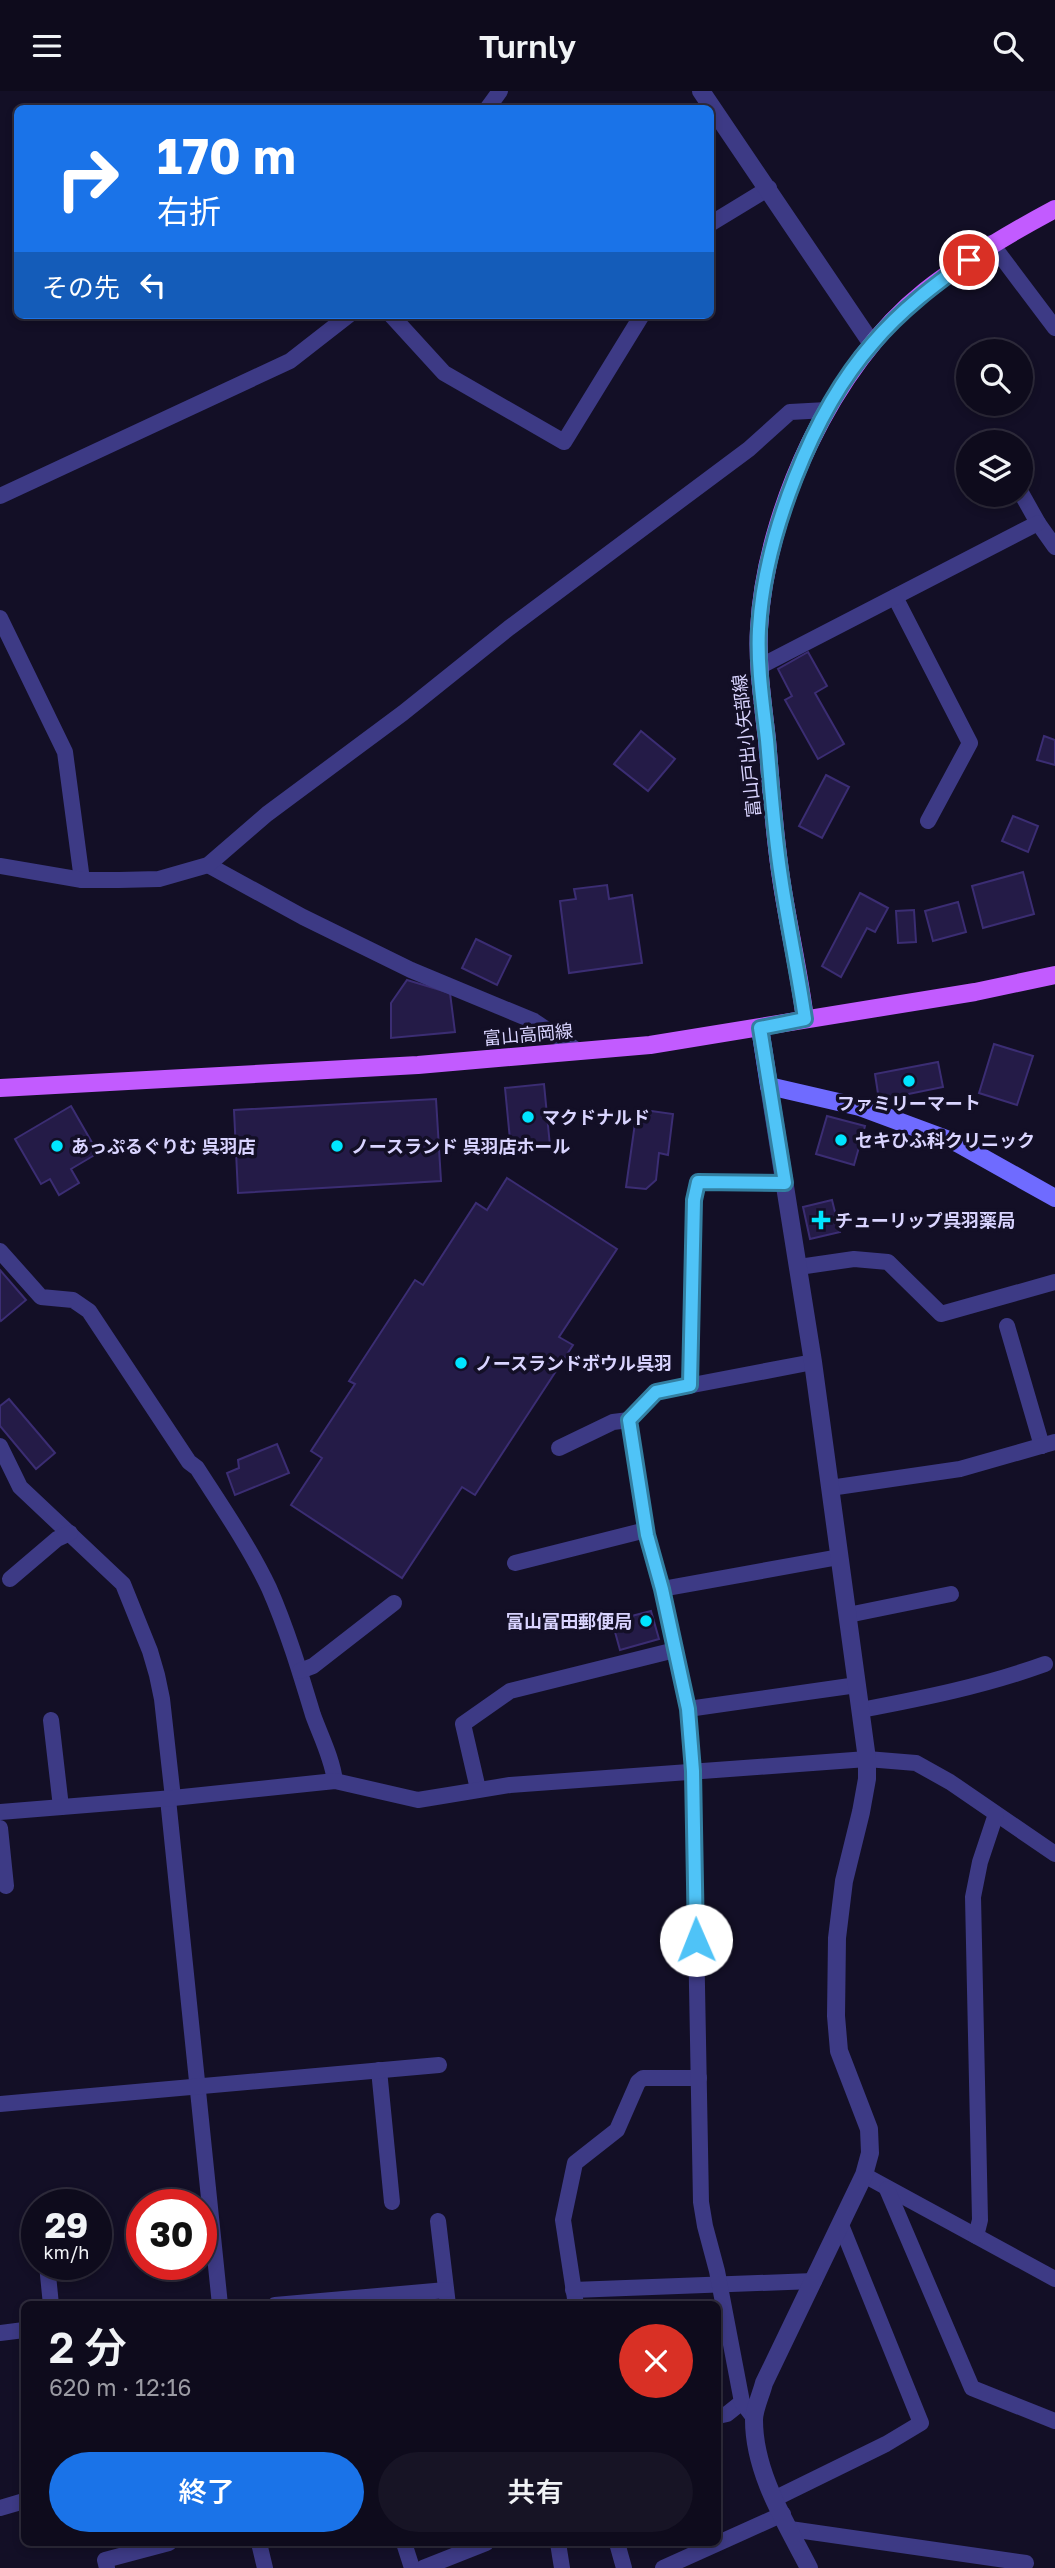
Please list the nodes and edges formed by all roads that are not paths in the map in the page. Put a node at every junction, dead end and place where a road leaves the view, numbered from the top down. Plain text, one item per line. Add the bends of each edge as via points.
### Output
1 (714, 110) edge
2 (769, 188) junction
3 (1055, 209) edge
4 (714, 222) edge
5 (991, 243) junction
6 (344, 319) edge
7 (395, 319) edge
8 (640, 319) edge
9 (1055, 328) edge
10 (872, 344) junction
11 (827, 410) junction
12 (0, 496) edge
13 (1029, 507) edge
14 (1038, 523) junction
15 (1055, 547) edge
16 (895, 597) junction
17 (0, 618) edge
18 (759, 667) junction
19 (928, 821) dead end
20 (208, 865) junction
21 (0, 866) edge
22 (82, 880) junction
23 (1055, 975) edge
24 (805, 1019) junction
25 (760, 1028) junction
26 (578, 1051) junction
27 (769, 1086) junction
28 (0, 1088) edge
29 (785, 1183) junction
30 (1055, 1198) edge
31 (0, 1251) edge
32 (799, 1266) junction
33 (1055, 1282) edge
34 (1007, 1326) dead end
35 (813, 1362) junction
36 (690, 1385) junction
37 (629, 1420) junction
38 (1049, 1444) edge
39 (0, 1446) edge
40 (559, 1448) dead end
41 (830, 1488) junction
42 (646, 1530) junction
43 (71, 1533) junction
44 (839, 1557) junction
45 (515, 1563) dead end
46 (10, 1579) dead end
47 (662, 1589) junction
48 (951, 1594) dead end
49 (394, 1603) dead end
50 (848, 1615) junction
51 (675, 1650) junction
52 (1045, 1664) dead end
53 (300, 1671) junction
54 (857, 1685) junction
55 (688, 1709) junction
56 (861, 1710) junction
57 (51, 1720) dead end
58 (867, 1759) junction
59 (693, 1771) junction
60 (335, 1781) junction
61 (478, 1789) junction
62 (171, 1798) junction
63 (61, 1807) junction
64 (996, 1814) junction
65 (0, 1820) edge
66 (1055, 1854) edge
67 (6, 1886) dead end
68 (439, 2065) dead end
69 (379, 2070) junction
70 (699, 2078) junction
71 (198, 2086) junction
72 (0, 2104) edge
73 (864, 2175) junction
74 (887, 2189) junction
75 (392, 2202) dead end
76 (438, 2221) dead end
77 (841, 2225) junction
78 (976, 2236) junction
79 (1055, 2279) edge
80 (48, 2280) edge
81 (814, 2281) junction
82 (719, 2284) junction
83 (447, 2297) edge
84 (574, 2297) edge
85 (51, 2301) edge
86 (219, 2301) edge
87 (361, 2301) edge
88 (21, 2330) edge
89 (0, 2333) edge
90 (742, 2402) junction
91 (721, 2415) edge
92 (754, 2418) junction
93 (1055, 2421) edge
94 (21, 2502) edge
95 (0, 2508) edge
96 (783, 2514) junction
97 (721, 2542) edge
98 (158, 2546) edge
99 (260, 2546) edge
100 (405, 2546) edge
101 (478, 2546) edge
102 (558, 2546) edge
103 (618, 2546) edge
104 (712, 2546) edge
105 (977, 2562) edge
106 (1026, 2563) dead end
107 (107, 2568) edge
108 (265, 2568) edge
109 (412, 2568) edge
110 (423, 2568) edge
111 (562, 2568) edge
112 (624, 2568) edge
113 (663, 2568) edge
114 (809, 2568) edge

1 - 2 street
2 - 4 street
2 - 10 street
3 - 5 main road, 富山戸出小矢部線
5 - 9 street
5 - 10 main road, 富山戸出小矢部線 via 924,292
6 - 12 street via 290,361
7 - 8 street via 444,373 564,442
10 - 11 main road, 富山戸出小矢部線
11 - 18 main road, 富山戸出小矢部線 via 787,493 764,579
11 - 20 street via 790,412 749,449 267,814
13 - 14 street
14 - 15 street
14 - 16 street
16 - 18 street
16 - 19 street via 970,743
17 - 22 street via 65,751
18 - 24 main road, 富山戸出小矢部線 via 780,876
20 - 22 street via 159,879
20 - 26 street via 411,970 534,1021
21 - 22 street
23 - 24 main road, 富山高岡線
24 - 25 main road, 富山高岡線
25 - 26 main road, 富山高岡線
25 - 27 main road
26 - 28 main road, 富山高岡線 via 418,1065
27 - 29 street
27 - 30 main road via 860,1107 957,1143
29 - 32 street
29 - 36 street via 698,1182
31 - 53 street via 41,1297 73,1300 89,1311 257,1564
32 - 33 street via 854,1259 888,1262 941,1314
32 - 35 street
34 - 38 street
35 - 36 street
35 - 41 street
36 - 37 street via 656,1392
37 - 40 street via 613,1422
37 - 42 street
38 - 41 street via 960,1469
39 - 43 street via 20,1486
41 - 44 street
42 - 45 street
42 - 47 street
43 - 46 street via 57,1539
43 - 62 street via 123,1584 150,1651 162,1699
44 - 47 street
44 - 50 street
47 - 51 street
48 - 50 street
49 - 53 street via 313,1666
50 - 54 street
51 - 55 street
51 - 61 street via 510,1691 463,1724
52 - 56 street via 950,1694
53 - 60 street
54 - 55 street
54 - 56 street
55 - 59 street
56 - 58 street
57 - 63 street
58 - 59 street
58 - 64 street via 916,1763
58 - 73 street via 862,1812 844,1881 837,1938 836,2016 839,2051 869,2129 870,2153
59 - 61 street
59 - 70 street
60 - 61 street via 418,1800
60 - 62 street
62 - 63 street
62 - 71 street
63 - 65 street
64 - 66 street
64 - 78 street via 973,1897 980,2220
65 - 67 street
68 - 69 street
69 - 71 street
69 - 75 street
70 - 82 street via 701,2202
70 - 84 street via 643,2078 617,2130 575,2163 563,2220
71 - 72 street
71 - 86 street
73 - 74 street
73 - 77 street
74 - 78 street
74 - 93 street via 972,2388
76 - 83 street
77 - 81 street
77 - 96 street via 921,2423
78 - 79 street
80 - 85 street
81 - 82 street
81 - 92 street via 764,2383
82 - 84 street
82 - 90 street
83 - 87 street
88 - 89 street
90 - 91 street
90 - 92 street
92 - 96 street via 762,2470
94 - 95 street
96 - 97 street
96 - 105 street
96 - 114 street
98 - 107 street via 105,2560
99 - 108 street
100 - 109 street
101 - 110 street
102 - 111 street
103 - 112 street
104 - 113 street
105 - 106 street

